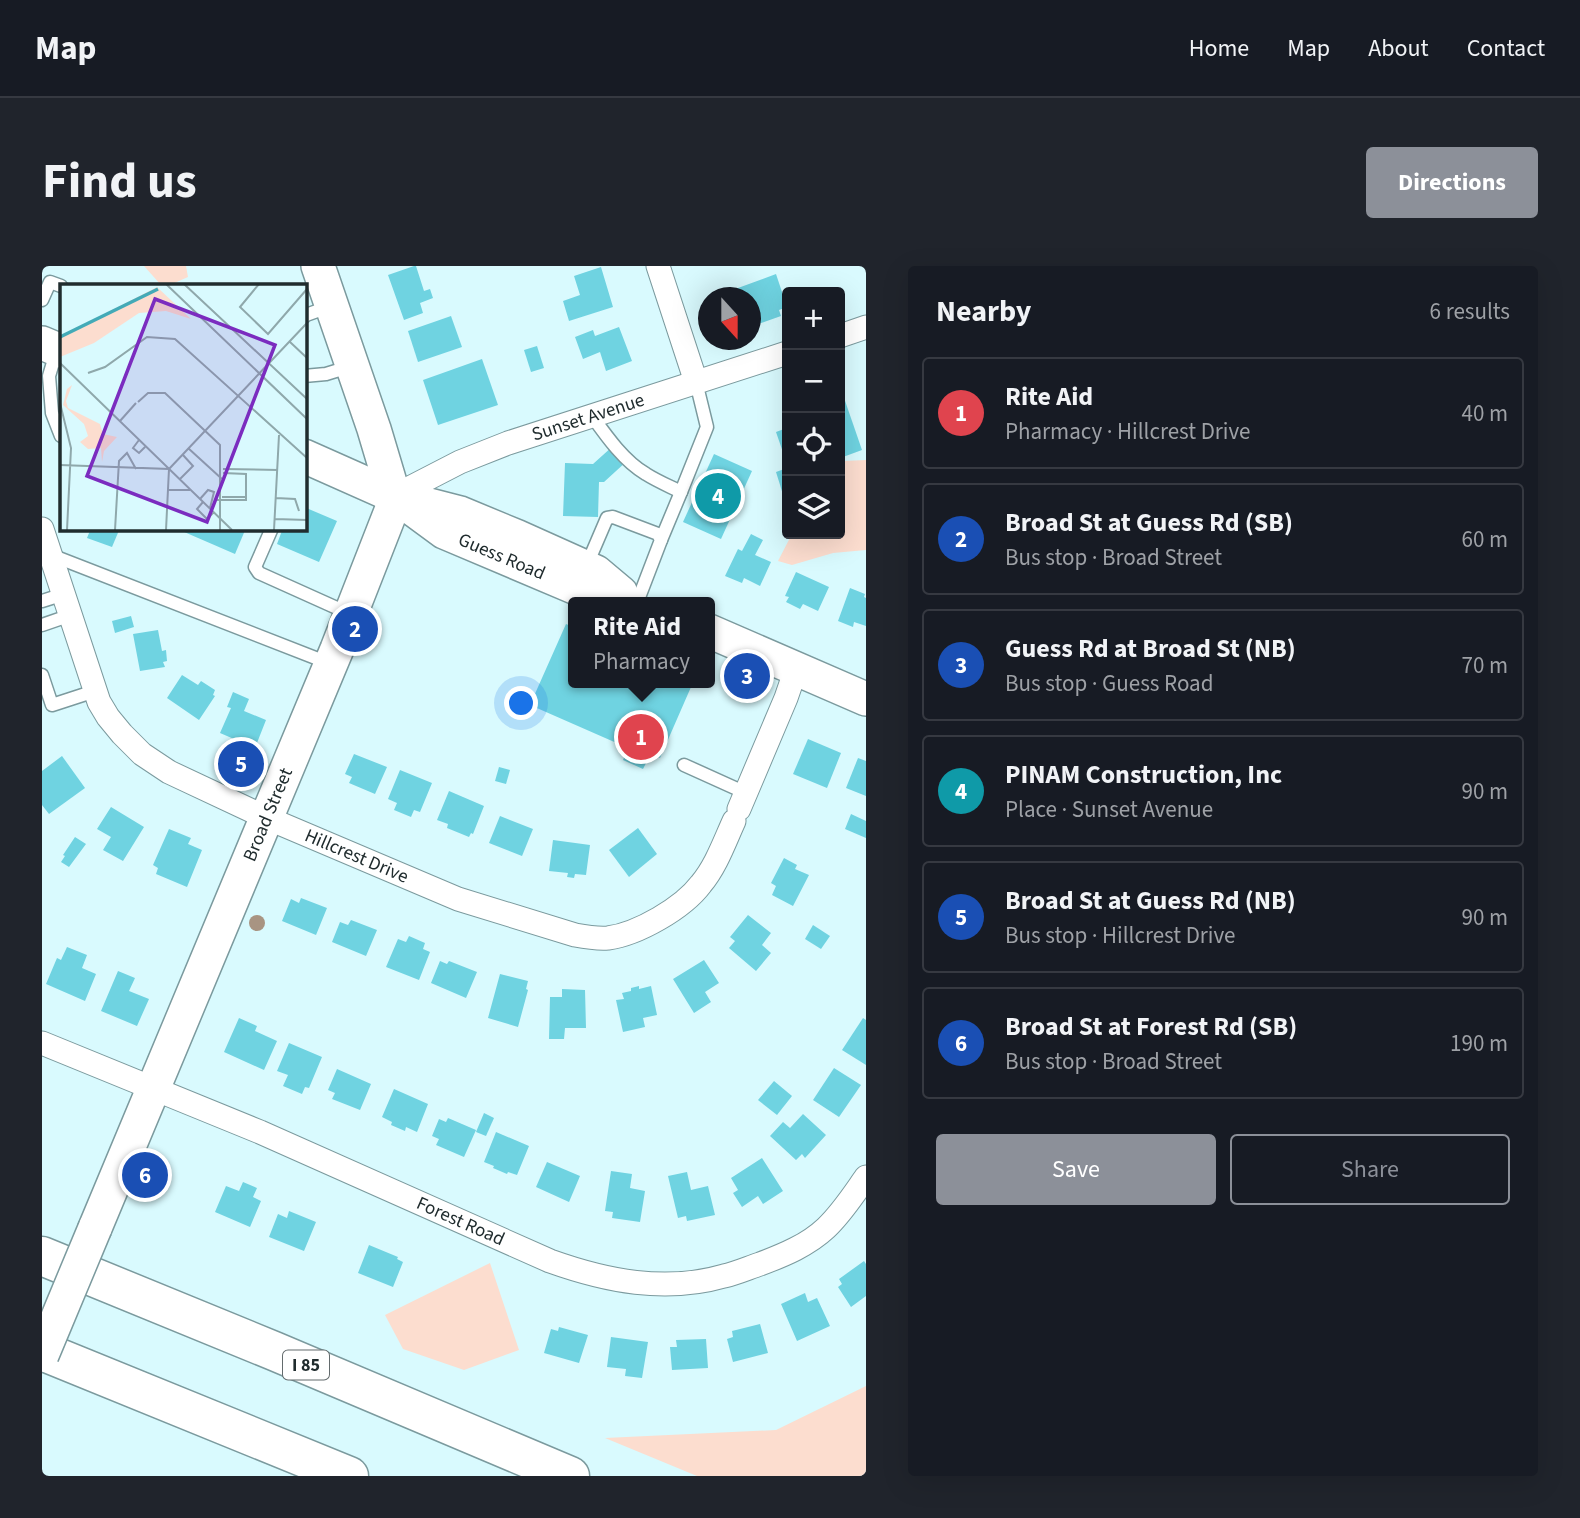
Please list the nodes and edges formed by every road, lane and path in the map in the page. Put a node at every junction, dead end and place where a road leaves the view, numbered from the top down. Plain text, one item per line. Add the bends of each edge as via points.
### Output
1 (318, 266) edge
2 (658, 266) edge
3 (60, 286) edge
4 (42, 300) edge
5 (318, 311) edge
6 (866, 327) edge
7 (845, 334) edge
8 (54, 347) edge
9 (782, 355) edge
10 (352, 365) junction
11 (306, 376) edge
12 (696, 382) junction
13 (47, 415) edge
14 (592, 416) junction
15 (60, 434) edge
16 (306, 457) edge
17 (681, 492) junction
18 (394, 496) junction
19 (42, 529) edge
20 (271, 530) edge
21 (661, 540) junction
22 (51, 555) junction
23 (586, 567) junction
24 (627, 597) edge
25 (633, 597) edge
26 (634, 597) edge
27 (42, 601) edge
28 (67, 604) junction
29 (350, 614) junction
30 (42, 625) edge
31 (715, 634) edge
32 (331, 664) junction
33 (796, 669) junction
34 (42, 675) edge
35 (95, 691) junction
36 (866, 699) edge
37 (684, 765) dead end
38 (740, 808) junction
39 (267, 818) junction
40 (42, 1043) edge
41 (155, 1088) junction
42 (866, 1177) edge
43 (42, 1256) edge
44 (42, 1353) edge
45 (349, 1476) edge
46 (570, 1476) edge

1 - 5 main road
2 - 12 street
3 - 4 lane via 50,282
5 - 10 main road
6 - 7 street
8 - 13 lane
9 - 12 street, Sunset Avenue
10 - 11 lane
10 - 18 main road
12 - 14 street, Sunset Avenue
12 - 17 lane via 707,427
13 - 15 lane
14 - 17 lane via 633,464
14 - 18 street, Sunset Avenue via 460,462
16 - 18 main road, Guess Road
17 - 21 lane
18 - 23 main road, Guess Road via 460,513
18 - 24 main road, Guess Road via 444,532 581,590
18 - 29 main road, Broad Street
19 - 22 street, Hillcrest Drive
20 - 29 lane via 255,567 259,573
21 - 23 lane via 657,534 607,518
21 - 26 lane
22 - 28 street, Hillcrest Drive
22 - 32 lane
23 - 25 main road, Guess Road
27 - 28 lane
28 - 30 lane
28 - 35 street, Hillcrest Drive
29 - 32 main road, Broad Street
31 - 33 main road
32 - 39 main road, Broad Street
33 - 36 main road
33 - 38 street, Hillcrest Drive
34 - 35 lane via 52,705
35 - 39 street, Hillcrest Drive via 108,716 142,754 169,772
37 - 38 lane
38 - 39 street, Hillcrest Drive via 712,868 691,896 647,925 608,938 591,938 458,899
39 - 41 main road, Broad Street
40 - 41 street, Forest Road
41 - 42 street, Forest Road via 550,1261 631,1282 703,1281 780,1257 826,1228
41 - 44 main road, Broad Street, bridge
43 - 46 highway, I 85
44 - 45 highway

